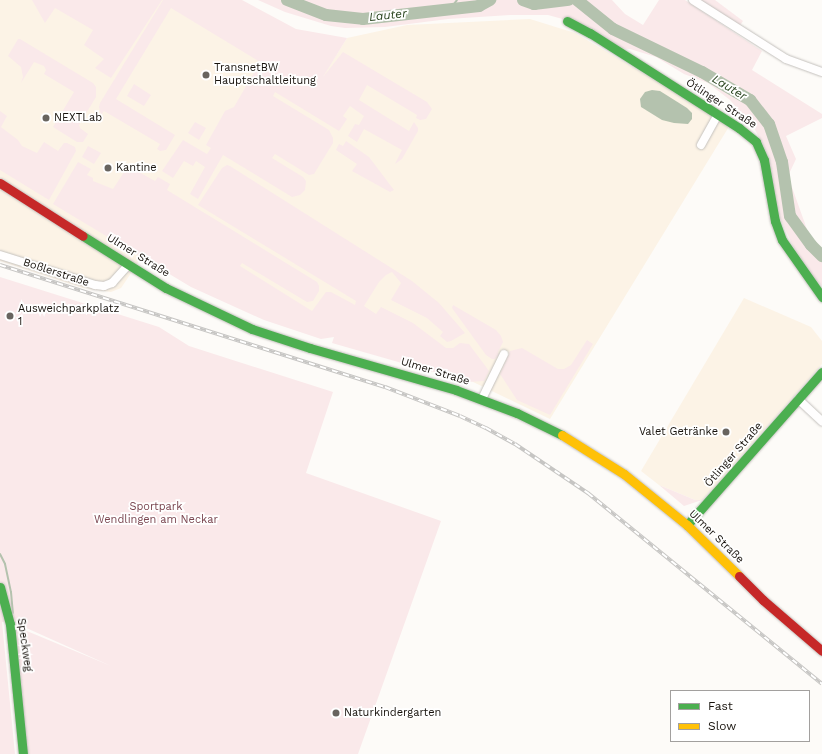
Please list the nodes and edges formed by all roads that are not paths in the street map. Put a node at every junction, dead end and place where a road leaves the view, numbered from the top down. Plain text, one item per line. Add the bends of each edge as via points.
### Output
1 (693, 0) edge
2 (567, 21) dead end
3 (822, 72) edge
4 (718, 114) junction
5 (701, 145) dead end
6 (0, 183) edge
7 (0, 255) edge
8 (128, 265) junction
9 (822, 297) edge
10 (504, 354) dead end
11 (822, 372) edge
12 (482, 399) junction
13 (798, 399) junction
14 (822, 420) edge
15 (687, 525) junction
16 (0, 587) edge
17 (822, 651) edge
18 (23, 754) edge

1 - 3 street via 786,59
2 - 4 main road, Ötlinger Straße
4 - 5 street
4 - 9 main road, Ötlinger Straße via 756,142 764,160 775,221 782,240
6 - 8 main road, Ulmer Straße
7 - 8 street, Boßlerstraße via 104,286 112,283
8 - 12 main road, Ulmer Straße via 189,300 252,329
10 - 12 street
11 - 13 main road, Ötlinger Straße
12 - 15 main road, Ulmer Straße via 517,413 570,440 624,474
13 - 14 street
13 - 15 main road, Ötlinger Straße
15 - 17 main road, Ulmer Straße via 763,600
16 - 18 main road, Speckweg via 10,624

